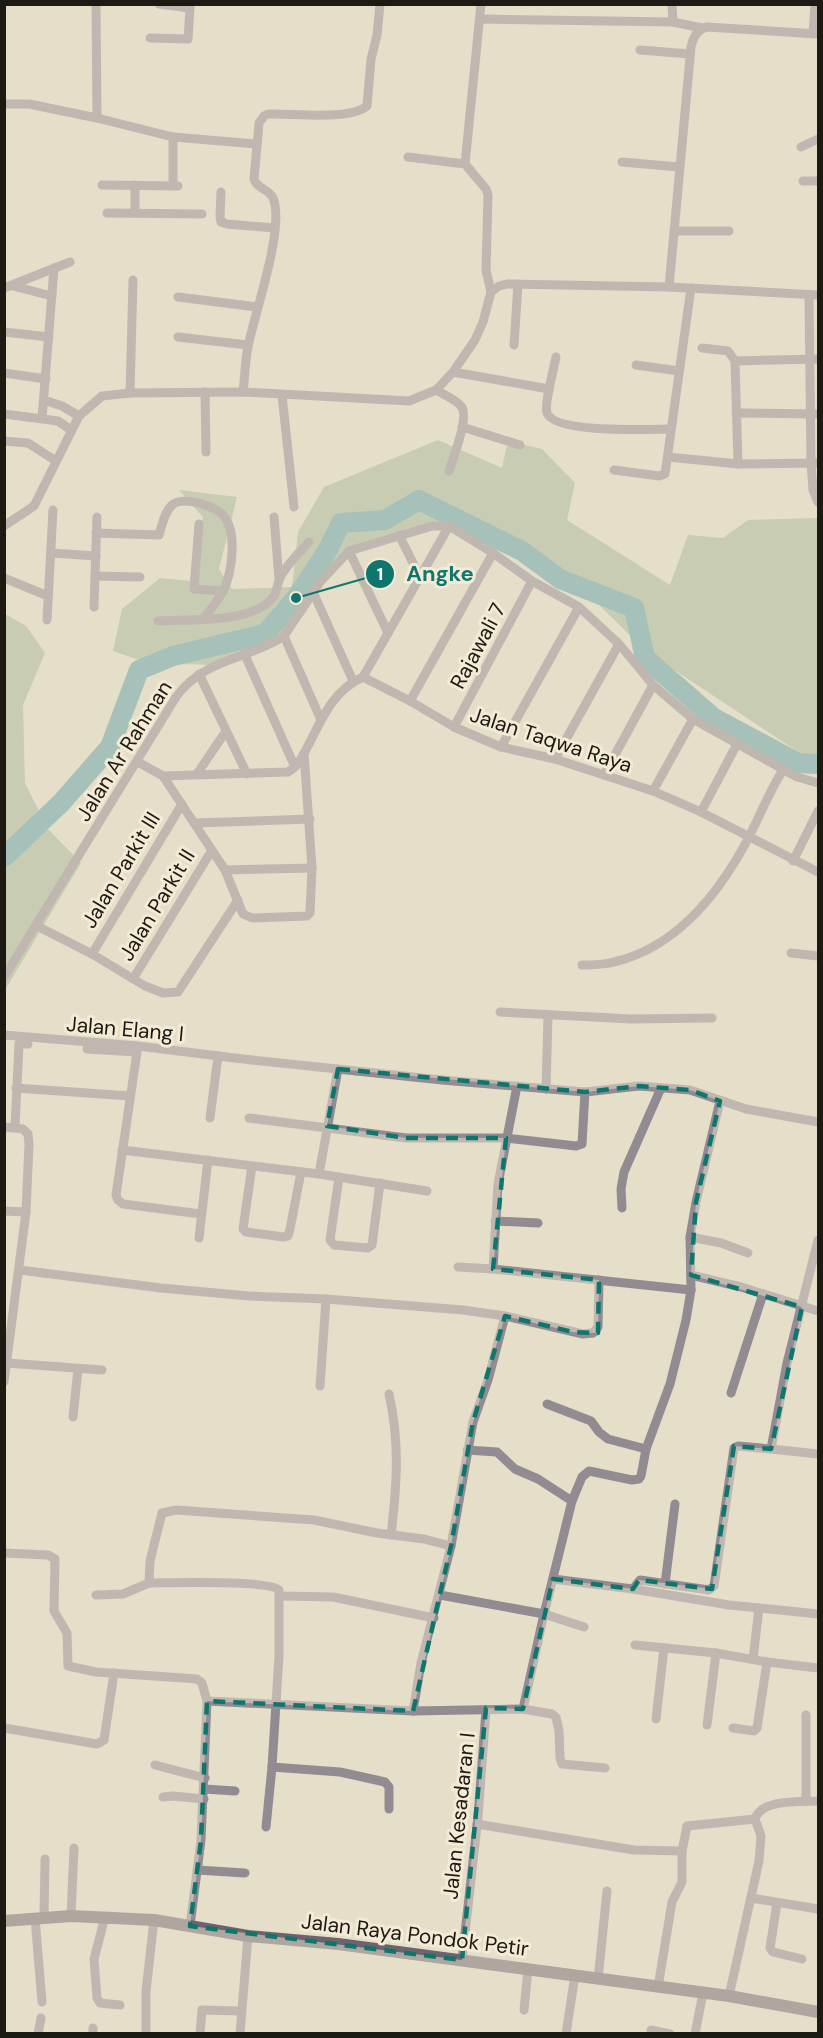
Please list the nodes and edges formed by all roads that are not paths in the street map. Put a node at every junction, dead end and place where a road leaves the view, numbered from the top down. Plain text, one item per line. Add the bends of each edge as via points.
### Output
1 (96, 4) edge
2 (159, 4) edge
3 (380, 4) edge
4 (481, 4) edge
5 (672, 4) edge
6 (815, 4) edge
7 (480, 20) junction
8 (673, 22) junction
9 (702, 28) junction
10 (816, 34) edge
11 (150, 38) dead end
12 (640, 50) dead end
13 (690, 54) junction
14 (4, 104) edge
15 (97, 118) junction
16 (174, 137) junction
17 (819, 139) edge
18 (257, 144) junction
19 (801, 147) dead end
20 (408, 157) dead end
21 (622, 162) dead end
22 (465, 164) junction
23 (679, 167) junction
24 (803, 181) dead end
25 (819, 182) edge
26 (102, 185) dead end
27 (135, 185) junction
28 (221, 192) dead end
29 (107, 213) dead end
30 (135, 213) junction
31 (202, 214) dead end
32 (275, 228) junction
33 (674, 231) junction
34 (729, 231) dead end
35 (70, 262) dead end
36 (54, 268) junction
37 (132, 280) dead end
38 (518, 284) junction
39 (9, 287) edge
40 (669, 287) junction
41 (691, 288) junction
42 (491, 292) junction
43 (814, 295) edge
44 (52, 296) junction
45 (178, 297) dead end
46 (257, 307) junction
47 (4, 332) edge
48 (49, 337) junction
49 (178, 337) dead end
50 (248, 345) junction
51 (514, 345) dead end
52 (702, 348) dead end
53 (555, 357) dead end
54 (814, 359) edge
55 (735, 361) junction
56 (636, 365) dead end
57 (679, 371) junction
58 (453, 372) junction
59 (4, 373) edge
60 (46, 379) junction
61 (549, 389) junction
62 (436, 390) junction
63 (205, 392) junction
64 (243, 392) junction
65 (130, 393) junction
66 (282, 395) junction
67 (44, 400) junction
68 (736, 413) junction
69 (4, 414) edge
70 (814, 414) edge
71 (79, 416) junction
72 (42, 418) junction
73 (462, 427) junction
74 (671, 429) junction
75 (71, 430) junction
76 (4, 441) edge
77 (520, 445) dead end
78 (206, 452) dead end
79 (668, 457) junction
80 (56, 461) junction
81 (815, 463) edge
82 (738, 464) junction
83 (614, 470) dead end
84 (450, 471) dead end
85 (819, 502) edge
86 (294, 507) dead end
87 (53, 510) dead end
88 (97, 517) dead end
89 (274, 517) dead end
90 (199, 524) dead end
91 (4, 526) edge
92 (448, 526) junction
93 (96, 532) junction
94 (399, 535) junction
95 (309, 542) dead end
96 (349, 551) junction
97 (51, 553) junction
98 (493, 553) junction
99 (96, 556) junction
100 (95, 576) junction
101 (140, 577) dead end
102 (420, 577) junction
103 (4, 578) edge
104 (279, 579) junction
105 (532, 582) junction
106 (223, 591) junction
107 (313, 592) junction
108 (48, 596) junction
109 (94, 607) dead end
110 (579, 607) junction
111 (204, 618) junction
112 (47, 620) dead end
113 (158, 621) dead end
114 (388, 633) junction
115 (284, 636) junction
116 (619, 644) junction
117 (244, 653) junction
118 (199, 674) junction
119 (358, 679) junction
120 (653, 685) junction
121 (410, 701) junction
122 (693, 719) junction
123 (321, 720) junction
124 (454, 727) junction
125 (226, 731) junction
126 (737, 744) junction
127 (501, 747) junction
128 (304, 753) junction
129 (555, 759) junction
130 (138, 762) junction
131 (295, 767) junction
132 (783, 770) junction
133 (197, 774) junction
134 (247, 774) junction
135 (604, 775) junction
136 (163, 776) junction
137 (819, 783) edge
138 (653, 791) junction
139 (182, 804) junction
140 (702, 812) junction
141 (819, 812) edge
142 (310, 819) junction
143 (197, 823) junction
144 (748, 838) junction
145 (212, 850) junction
146 (793, 861) junction
147 (312, 868) junction
148 (225, 870) junction
149 (819, 872) edge
150 (238, 900) junction
151 (37, 926) junction
152 (791, 953) dead end
153 (92, 954) junction
154 (819, 956) edge
155 (582, 965) dead end
156 (4, 977) edge
157 (133, 979) junction
158 (500, 1012) dead end
159 (548, 1016) junction
160 (712, 1018) dead end
161 (4, 1035) edge
162 (218, 1056) junction
163 (338, 1069) junction
164 (517, 1086) junction
165 (16, 1088) junction
166 (661, 1088) junction
167 (546, 1089) junction
168 (585, 1092) junction
169 (130, 1096) junction
170 (720, 1101) junction
171 (210, 1118) dead end
172 (249, 1118) dead end
173 (819, 1122) edge
174 (327, 1126) junction
175 (4, 1127) edge
176 (15, 1127) junction
177 (506, 1138) junction
178 (122, 1149) junction
179 (208, 1160) junction
180 (252, 1166) junction
181 (301, 1172) junction
182 (319, 1174) junction
183 (339, 1177) junction
184 (380, 1183) junction
185 (427, 1191) dead end
186 (622, 1208) dead end
187 (4, 1211) edge
188 (26, 1212) junction
189 (201, 1214) junction
190 (495, 1221) junction
191 (538, 1223) dead end
192 (690, 1237) junction
193 (199, 1238) dead end
194 (819, 1240) edge
195 (748, 1253) dead end
196 (458, 1267) dead end
197 (493, 1269) junction
198 (20, 1270) junction
199 (692, 1275) junction
200 (599, 1280) junction
201 (691, 1290) junction
202 (763, 1294) junction
203 (326, 1299) junction
204 (802, 1307) junction
205 (819, 1311) edge
206 (505, 1316) junction
207 (7, 1363) junction
208 (78, 1369) junction
209 (102, 1370) dead end
210 (4, 1382) edge
211 (320, 1386) dead end
212 (731, 1393) dead end
213 (389, 1394) dead end
214 (547, 1404) dead end
215 (74, 1417) dead end
216 (646, 1449) junction
217 (771, 1449) junction
218 (467, 1450) junction
219 (819, 1454) edge
220 (572, 1501) junction
221 (675, 1504) dead end
222 (391, 1535) junction
223 (451, 1546) junction
224 (4, 1553) edge
225 (553, 1580) junction
226 (150, 1583) junction
227 (665, 1584) junction
228 (633, 1589) junction
229 (440, 1594) junction
230 (96, 1595) dead end
231 (280, 1596) junction
232 (759, 1608) junction
233 (544, 1614) junction
234 (819, 1614) edge
235 (434, 1618) junction
236 (584, 1627) dead end
237 (635, 1645) dead end
238 (664, 1648) junction
239 (716, 1653) junction
240 (753, 1659) junction
241 (767, 1662) junction
242 (819, 1668) edge
243 (114, 1673) junction
244 (207, 1701) junction
245 (275, 1703) junction
246 (524, 1709) junction
247 (486, 1710) junction
248 (412, 1711) junction
249 (806, 1715) dead end
250 (656, 1719) dead end
251 (707, 1725) dead end
252 (4, 1728) edge
253 (733, 1728) dead end
254 (155, 1765) dead end
255 (272, 1767) junction
256 (605, 1768) dead end
257 (205, 1778) junction
258 (235, 1791) dead end
259 (204, 1794) junction
260 (163, 1797) dead end
261 (819, 1801) edge
262 (806, 1802) junction
263 (388, 1809) dead end
264 (755, 1819) junction
265 (477, 1824) junction
266 (266, 1827) dead end
267 (74, 1848) dead end
268 (682, 1851) junction
269 (45, 1859) dead end
270 (197, 1870) junction
271 (245, 1873) dead end
272 (607, 1891) dead end
273 (751, 1898) junction
274 (777, 1903) junction
275 (819, 1909) edge
276 (71, 1916) junction
277 (105, 1917) junction
278 (39, 1918) junction
279 (154, 1920) junction
280 (4, 1921) edge
281 (190, 1926) junction
282 (248, 1936) junction
283 (802, 1959) dead end
284 (462, 1960) junction
285 (528, 1969) junction
286 (575, 1975) junction
287 (598, 1979) junction
288 (658, 1987) junction
289 (703, 1993) junction
290 (729, 1996) junction
291 (42, 2002) dead end
292 (120, 2005) dead end
293 (524, 2010) dead end
294 (242, 2011) junction
295 (819, 2012) edge
296 (41, 2018) dead end
297 (651, 2030) dead end
298 (38, 2034) edge
299 (146, 2034) edge
300 (200, 2034) edge
301 (240, 2034) edge
302 (566, 2034) edge
303 (669, 2034) edge
304 (695, 2034) edge

1 - 15 street
2 - 11 street via 190,8 188,39
3 - 18 street via 367,106 332,114 268,114 259,123
4 - 7 street
5 - 8 street
6 - 10 street
7 - 8 street
7 - 22 street
8 - 9 street
9 - 10 street
9 - 13 street via 692,40
12 - 13 street
13 - 23 street
14 - 15 street via 29,104
15 - 16 street
16 - 18 street
16 - 27 street via 175,186
17 - 19 street
18 - 32 street via 254,179 273,200
20 - 22 street
21 - 23 street
22 - 42 street via 488,195 486,270
23 - 33 street
24 - 25 street
26 - 27 street
27 - 30 street
28 - 32 street via 221,222
29 - 30 street
30 - 31 street
32 - 46 street
33 - 34 street
33 - 40 street
35 - 36 street
36 - 39 street
36 - 44 street
37 - 65 street
38 - 40 street
38 - 42 street via 499,286
38 - 51 street
39 - 44 street
40 - 41 street
41 - 43 street
41 - 57 street
42 - 58 street via 475,340
43 - 54 street
44 - 48 street
45 - 46 street
46 - 50 street
47 - 48 street
48 - 60 street
49 - 50 street
50 - 64 street
52 - 55 street via 728,351
53 - 61 street
54 - 55 street
54 - 70 street
55 - 68 street
56 - 57 street
57 - 74 street
58 - 61 street
58 - 62 street
59 - 60 street
60 - 67 street
61 - 74 street via 546,411 556,421 587,429
62 - 66 street via 410,400
62 - 73 street via 461,405
63 - 64 street
63 - 65 street
63 - 78 street
64 - 66 street
65 - 71 street via 102,396
66 - 86 street
67 - 71 street
67 - 72 street
68 - 70 street
68 - 82 street
69 - 72 street
70 - 81 street
71 - 75 street
72 - 75 street via 58,421
73 - 77 street
73 - 84 street
74 - 79 street
75 - 80 street
76 - 80 street via 28,443
79 - 82 street
79 - 83 street via 662,476
80 - 91 street via 33,506
81 - 82 street
81 - 85 street via 813,490
87 - 97 street
88 - 93 street
89 - 104 street
90 - 106 street via 194,589
92 - 94 street
92 - 98 street
92 - 102 street
93 - 99 street
93 - 106 street via 159,535 166,512 174,503 188,500 207,505 224,515 230,529 230,568
94 - 96 street
94 - 102 street
95 - 104 street
96 - 107 street
96 - 114 street
97 - 99 street
97 - 108 street
98 - 105 street
98 - 121 street
99 - 100 street
100 - 101 street
100 - 109 street
102 - 114 street
103 - 108 street
104 - 111 street via 275,595 253,612
105 - 110 street
105 - 124 street, Rajawali 7
106 - 111 street
107 - 115 street
107 - 119 street
108 - 112 street
110 - 116 street
110 - 127 street
111 - 113 street
114 - 119 street
115 - 117 street, Jalan Ar Rahman
115 - 123 street
116 - 120 street
116 - 129 street
117 - 118 street, Jalan Ar Rahman
117 - 131 street
118 - 125 street
118 - 130 street, Jalan Ar Rahman via 176,697
119 - 121 street, Jalan Taqwa Raya
119 - 123 street via 339,694
120 - 122 street
120 - 135 street
121 - 124 street, Jalan Taqwa Raya
122 - 126 street
122 - 138 street
123 - 128 street
124 - 127 street, Jalan Taqwa Raya
125 - 133 street
125 - 134 street
126 - 132 street
126 - 140 street
127 - 129 street, Jalan Taqwa Raya
128 - 131 street
128 - 142 street
129 - 135 street, Jalan Taqwa Raya
130 - 136 street
130 - 151 street, Jalan Ar Rahman
131 - 134 street via 288,772
132 - 137 street
132 - 144 street
133 - 134 street
133 - 136 street
135 - 138 street, Jalan Taqwa Raya
136 - 139 street
138 - 140 street, Jalan Taqwa Raya
139 - 143 street
139 - 153 street, Jalan Parkit III
140 - 144 street, Jalan Taqwa Raya
141 - 146 street
142 - 143 street
142 - 147 street
143 - 145 street
144 - 146 street, Jalan Taqwa Raya
144 - 155 street via 726,876 683,927 665,941 608,964
145 - 148 street
145 - 157 street, Jalan Parkit II
146 - 149 street, Jalan Taqwa Raya
147 - 148 street
147 - 150 street via 307,916 247,917
148 - 150 street
150 - 157 street via 178,992 163,993
151 - 153 street
151 - 156 street, Jalan Ar Rahman
152 - 154 street
153 - 157 street
158 - 159 street
159 - 160 street
159 - 167 street
161 - 162 street, Jalan Elang I
162 - 163 street, Jalan Elang I
162 - 171 street
163 - 164 street, Jalan Elang I
163 - 174 street
164 - 167 street, Jalan Elang I
164 - 177 street
165 - 169 street
165 - 169 street via 19,1044 31,1044 137,1052
165 - 176 street
166 - 168 street, Jalan Elang I via 639,1086
166 - 170 street, Jalan Elang I via 690,1090
166 - 186 street via 624,1172
167 - 168 street, Jalan Elang I
168 - 177 street via 579,1146
169 - 178 street
170 - 173 street, Jalan Elang I
170 - 192 street
172 - 174 street
174 - 177 street via 406,1138
174 - 182 street
175 - 176 street
176 - 188 street via 28,1134
177 - 190 street
178 - 179 street
178 - 189 street via 116,1195 120,1203
179 - 180 street
179 - 189 street
180 - 181 street
180 - 181 street via 243,1229 283,1237 288,1236 290,1229
181 - 182 street
182 - 183 street
183 - 184 street
183 - 184 street via 330,1240 334,1245 372,1245
184 - 185 street
187 - 188 street
188 - 198 street
189 - 193 street
190 - 191 street
190 - 197 street
192 - 195 street
192 - 199 street
194 - 204 street
196 - 197 street
197 - 200 street
198 - 203 street via 161,1288
198 - 207 street
199 - 201 street
199 - 202 street
200 - 201 street
200 - 206 street via 598,1328 593,1333
201 - 216 street via 670,1384
202 - 204 street
202 - 212 street
203 - 206 street
203 - 211 street
204 - 205 street
204 - 217 street
206 - 218 street
207 - 208 street
207 - 210 street
208 - 209 street
208 - 215 street
213 - 222 street via 398,1467
214 - 216 street via 591,1421 608,1438
216 - 220 street via 639,1479 590,1472 582,1477
217 - 219 street
217 - 227 street via 735,1448 712,1589
218 - 220 street via 497,1452 515,1469
218 - 223 street
220 - 225 street
221 - 227 street
222 - 223 street
222 - 226 street via 314,1520 165,1511 155,1536
223 - 229 street
224 - 243 street via 53,1556 54,1611 67,1633 66,1665
225 - 228 street
225 - 233 street
226 - 230 street via 123,1594
226 - 231 street via 273,1586
227 - 228 street via 640,1580
228 - 232 street
229 - 233 street
229 - 235 street
231 - 235 street via 333,1597
231 - 245 street
232 - 234 street
232 - 240 street
233 - 236 street
233 - 246 street
235 - 248 street
237 - 238 street
238 - 239 street
238 - 250 street
239 - 240 street
239 - 251 street
240 - 241 street
241 - 242 street
241 - 253 street via 756,1730
243 - 244 street via 197,1678
243 - 252 street via 101,1743
244 - 245 street
244 - 257 street
245 - 248 street
245 - 255 street
246 - 247 street
246 - 256 street via 556,1717 562,1764
247 - 248 street
247 - 265 street, Jalan Kesadaran I
249 - 262 street
254 - 257 street
255 - 263 street via 340,1772 385,1782 389,1787
255 - 266 street
257 - 259 street
258 - 259 street
259 - 260 street
259 - 270 street
261 - 262 street
262 - 264 street via 764,1807
264 - 268 street via 687,1826
264 - 273 street via 761,1847
265 - 268 street via 634,1850
265 - 284 street, Jalan Kesadaran I
267 - 276 street
268 - 288 street via 682,1882 672,1902
269 - 278 street
270 - 271 street
270 - 281 street
272 - 287 street
273 - 274 street
273 - 290 street
274 - 275 street
274 - 283 street via 770,1948
276 - 277 main road, Jalan Raya Pondok Petir
276 - 278 main road, Jalan Raya Pondok Petir
277 - 279 main road, Jalan Raya Pondok Petir
277 - 292 street via 94,1959 97,1998 100,2003
278 - 280 main road, Jalan Raya Pondok Petir
278 - 291 street
279 - 281 main road, Jalan Raya Pondok Petir
279 - 299 street via 146,1991
281 - 282 main road, Jalan Raya Pondok Petir
282 - 284 main road, Jalan Raya Pondok Petir
282 - 294 street
284 - 285 main road, Jalan Raya Pondok Petir
285 - 286 main road, Jalan Raya Pondok Petir
285 - 293 street
286 - 287 main road, Jalan Raya Pondok Petir
286 - 302 street
287 - 288 main road, Jalan Raya Pondok Petir
288 - 289 main road, Jalan Raya Pondok Petir
289 - 290 main road, Jalan Raya Pondok Petir
289 - 304 street
290 - 295 main road, Jalan Raya Pondok Petir
294 - 300 street via 202,2010
294 - 301 street
296 - 298 street
297 - 303 street

